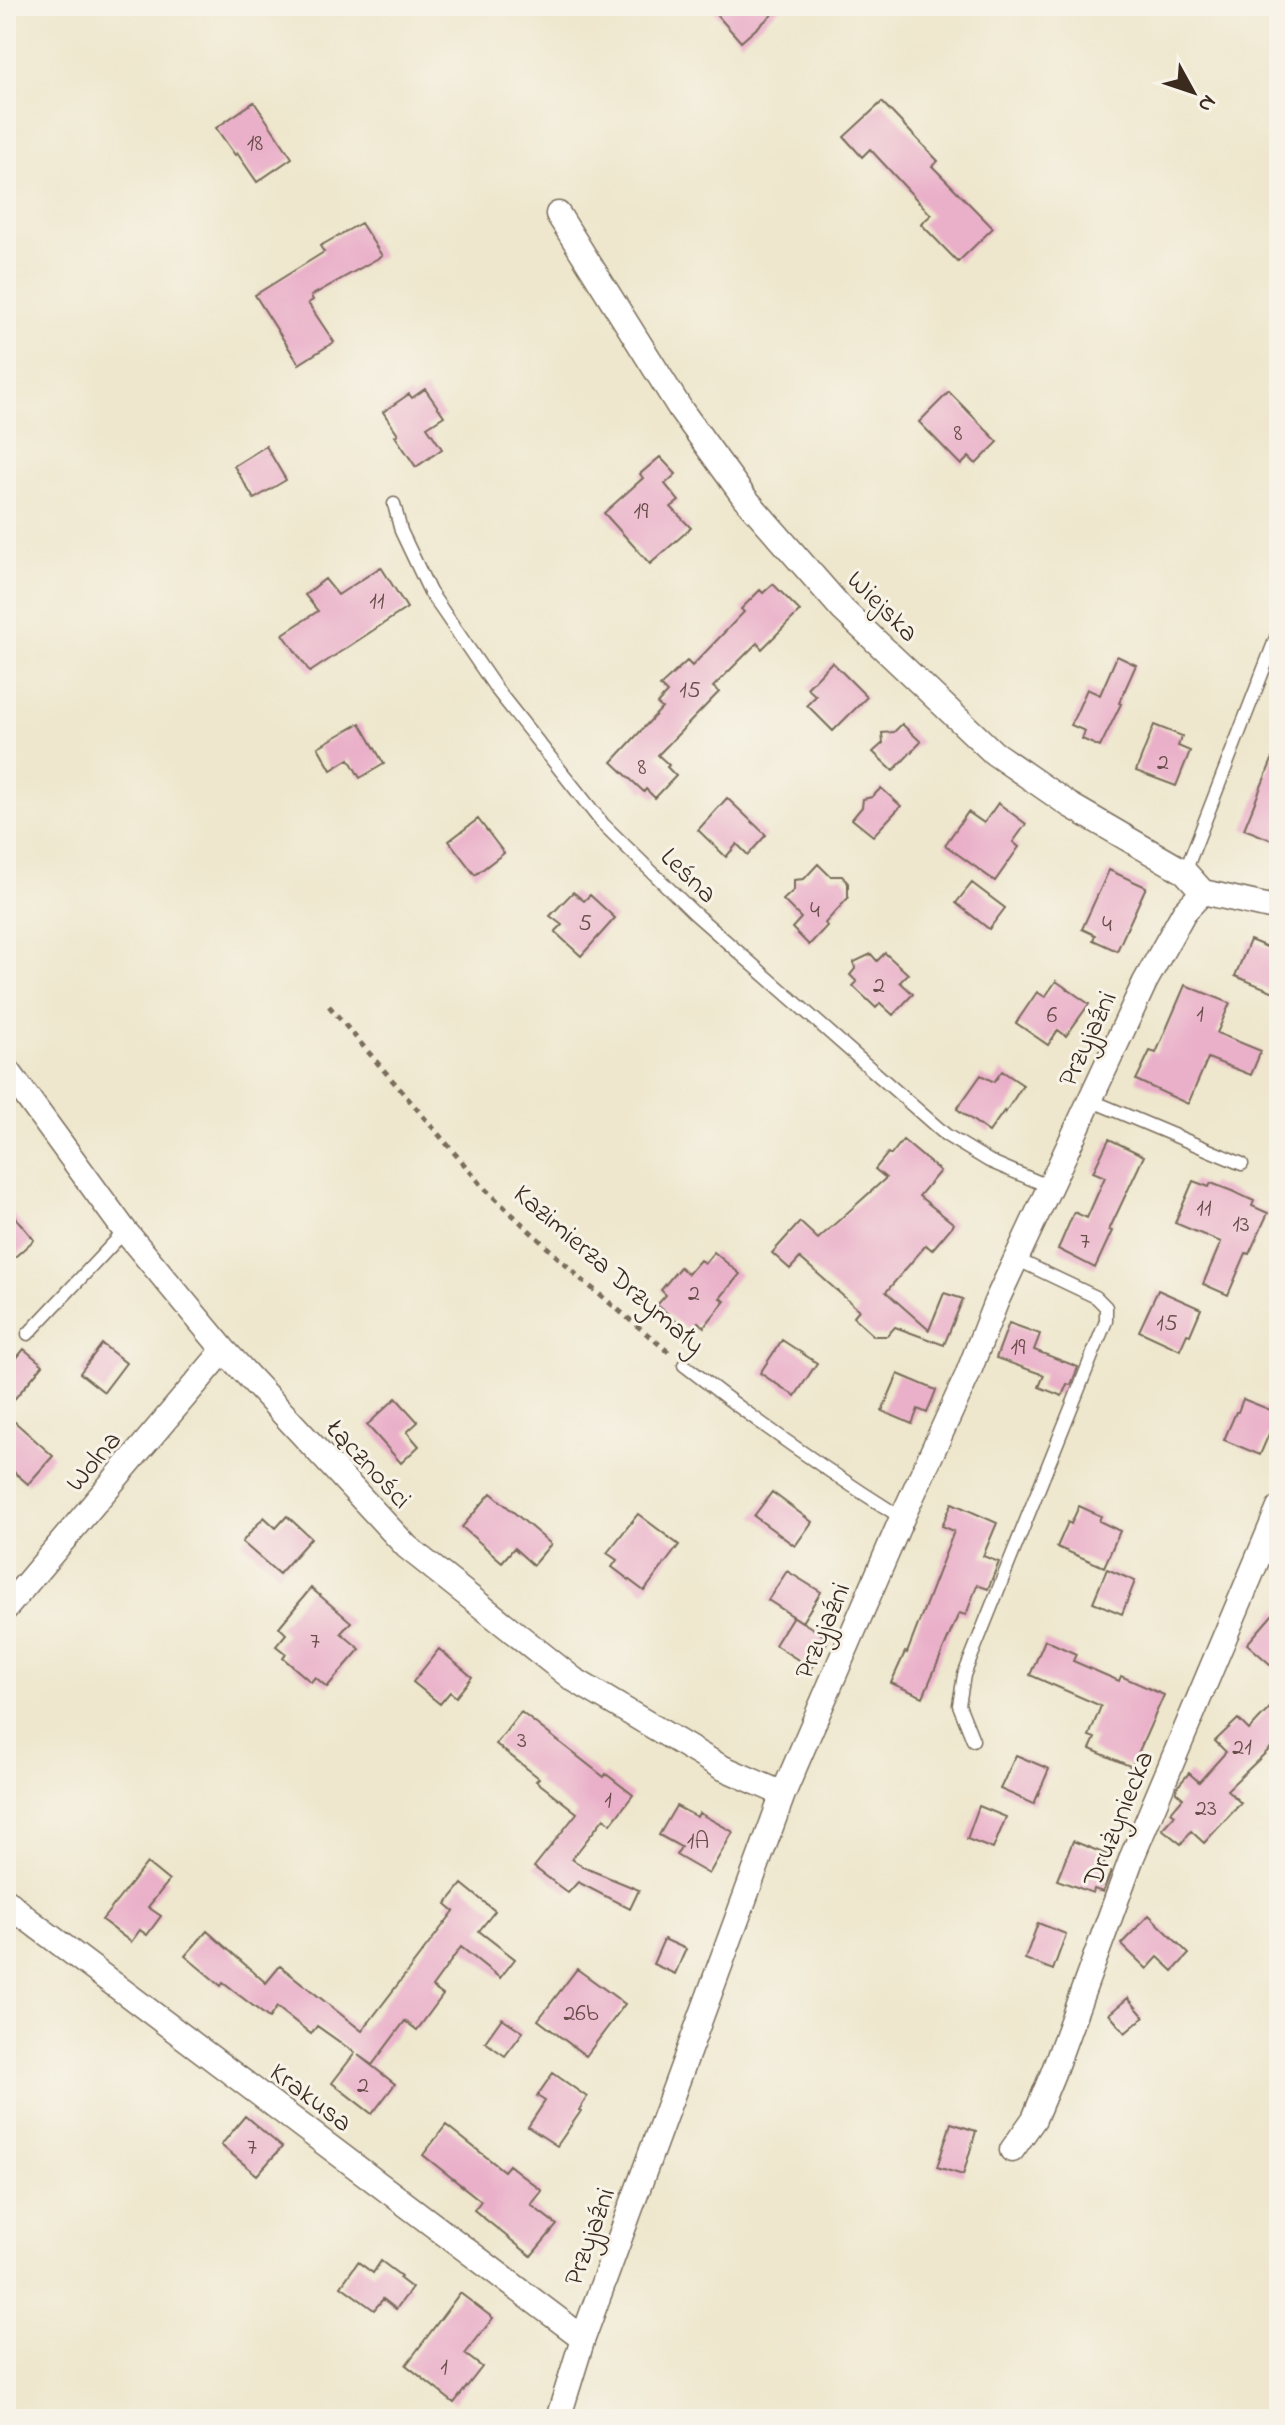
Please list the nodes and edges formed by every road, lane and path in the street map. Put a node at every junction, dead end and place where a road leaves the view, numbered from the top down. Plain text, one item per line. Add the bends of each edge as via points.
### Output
1 (558, 214) dead end
2 (394, 504) dead end
3 (1279, 630) edge
4 (1185, 872) junction
5 (1203, 892) junction
6 (1279, 909) edge
7 (329, 1006) dead end
8 (6, 1068) edge
9 (1090, 1100) junction
10 (1242, 1164) dead end
11 (1050, 1187) junction
12 (125, 1231) junction
13 (1016, 1259) junction
14 (28, 1334) dead end
15 (224, 1350) junction
16 (684, 1365) joint
17 (1279, 1508) edge
18 (902, 1518) junction
19 (6, 1608) edge
20 (973, 1740) dead end
21 (783, 1794) junction
22 (6, 1900) edge
23 (1012, 2150) dead end
24 (583, 2338) junction
25 (558, 2419) edge

1 - 4 street, Wiejska via 681,410 744,497 843,610 994,753 1068,804
2 - 11 lane, Leśna via 430,592 497,690 603,824 694,913 946,1135 989,1161
3 - 4 lane
4 - 5 street, Wiejska
5 - 6 street
5 - 9 street, Przyjaźni via 1184,912 1145,982
7 - 16 path, Kazimierza Drzymały via 486,1190
8 - 12 street, Łączności
9 - 10 lane
9 - 11 street, Przyjaźni
11 - 13 street, Przyjaźni
12 - 14 lane
12 - 15 street, Łączności
13 - 18 street, Przyjaźni
13 - 20 lane via 1096,1297 1106,1307 1106,1321 964,1675 959,1705
15 - 19 street, Wolna
15 - 21 street, Łączności via 407,1547 573,1679 721,1767
16 - 18 lane, Kazimierza Drzymały via 742,1411
17 - 23 street, Drużyniecka via 1132,1857 1034,2119
18 - 21 street, Przyjaźni
21 - 24 street, Przyjaźni
22 - 24 street, Krakusa
24 - 25 street, Przyjaźni

